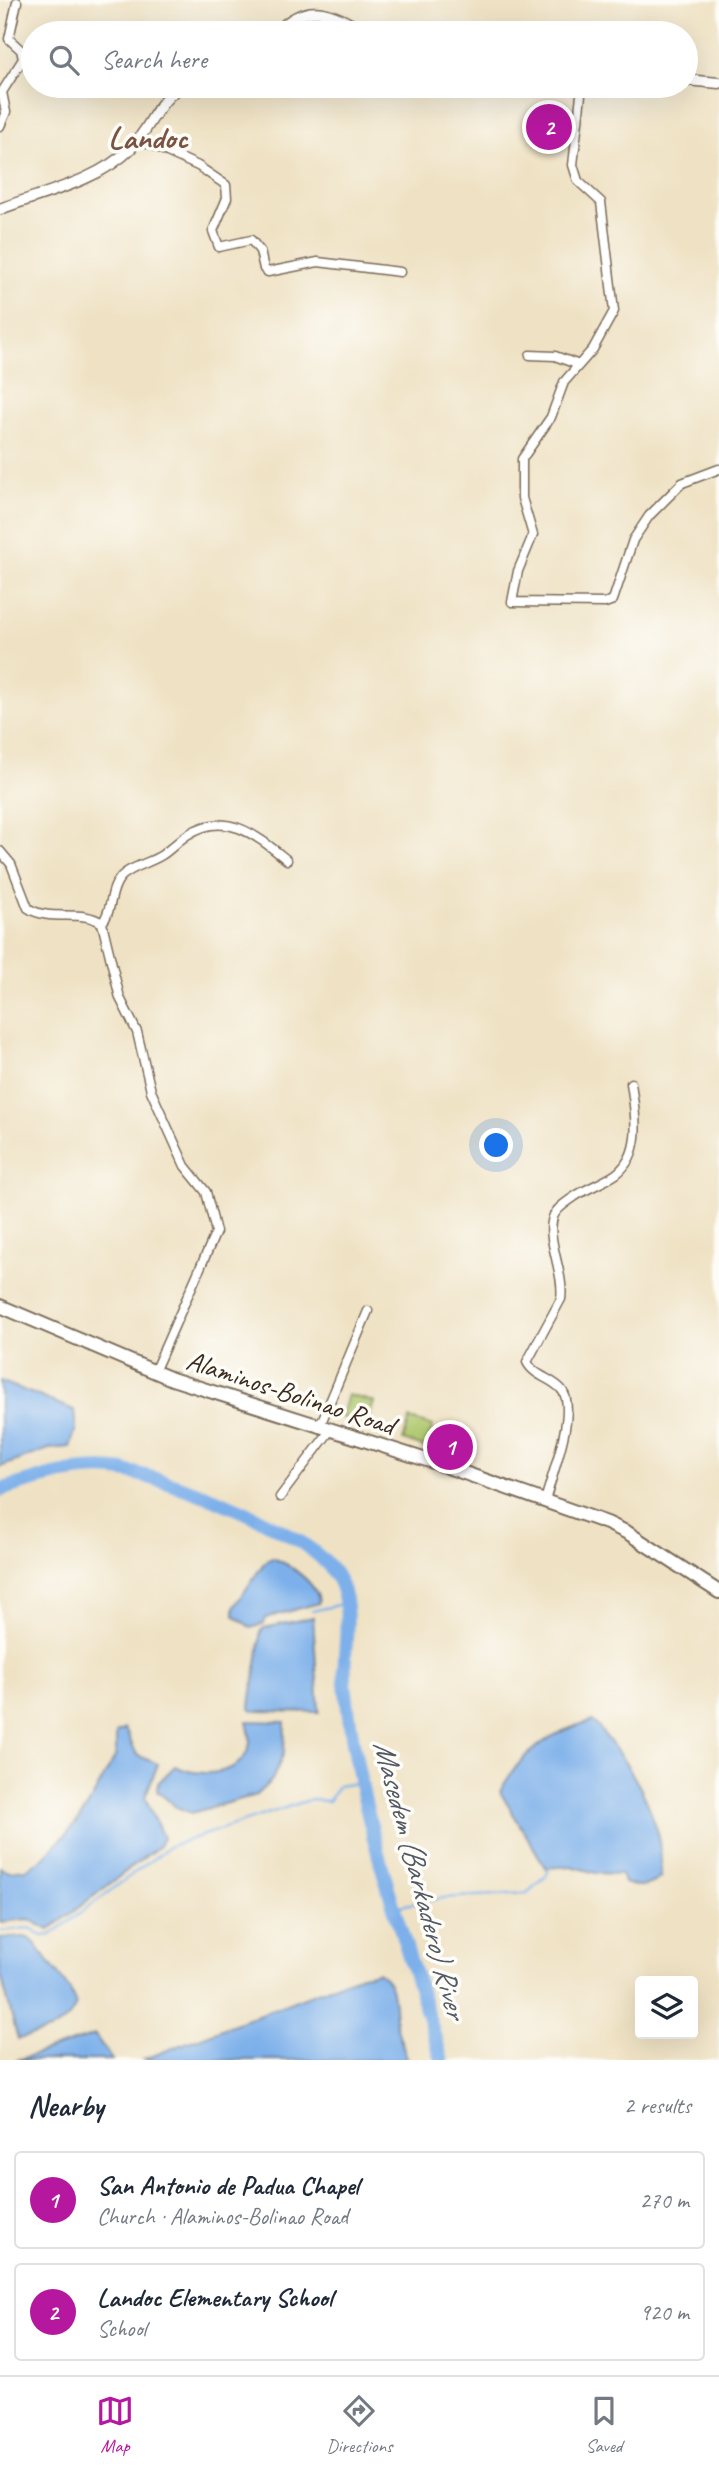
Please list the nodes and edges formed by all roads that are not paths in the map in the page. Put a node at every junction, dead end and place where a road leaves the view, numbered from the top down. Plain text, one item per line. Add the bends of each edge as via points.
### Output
1 (17, 2) dead end
2 (286, 21) edge
3 (343, 21) edge
4 (21, 49) edge
5 (21, 63) edge
6 (698, 81) edge
7 (719, 83) edge
8 (167, 98) edge
9 (581, 98) edge
10 (0, 126) edge
11 (139, 139) junction
12 (0, 208) edge
13 (400, 272) dead end
14 (530, 355) dead end
15 (579, 365) junction
16 (719, 469) edge
17 (0, 851) edge
18 (287, 860) dead end
19 (102, 923) junction
20 (631, 1083) dead end
21 (0, 1306) edge
22 (368, 1311) dead end
23 (154, 1372) junction
24 (324, 1430) junction
25 (280, 1497) dead end
26 (545, 1501) junction
27 (719, 1592) edge

1 - 4 street via 9,39
2 - 3 street via 293,13 310,8
5 - 10 street via 2,93 6,112
6 - 7 street
8 - 11 street
9 - 15 street via 573,165 578,181 601,202 614,306 599,339
11 - 12 street via 102,168
11 - 13 street via 198,166 226,185 227,198 213,231 219,247 251,240 268,272 318,262
14 - 15 street via 555,356
15 - 16 street via 564,382 551,417 522,461 522,498 533,535 518,571 513,603 613,600 633,540 649,516 682,483
17 - 19 street via 11,864 28,908 40,915 84,917
18 - 19 street via 250,832 216,823 186,835 154,860 122,876
19 - 23 street via 120,998 137,1032 151,1091 182,1161 206,1192 216,1223
20 - 26 street via 635,1134 628,1160 615,1175 562,1205 553,1218 561,1299 527,1362 563,1390 569,1409
21 - 23 main road, Alaminos-Bolinao Road
22 - 24 street
23 - 24 main road, Alaminos-Bolinao Road
24 - 25 street
24 - 26 main road, Alaminos-Bolinao Road
26 - 27 main road, Alaminos-Bolinao Road via 628,1533

